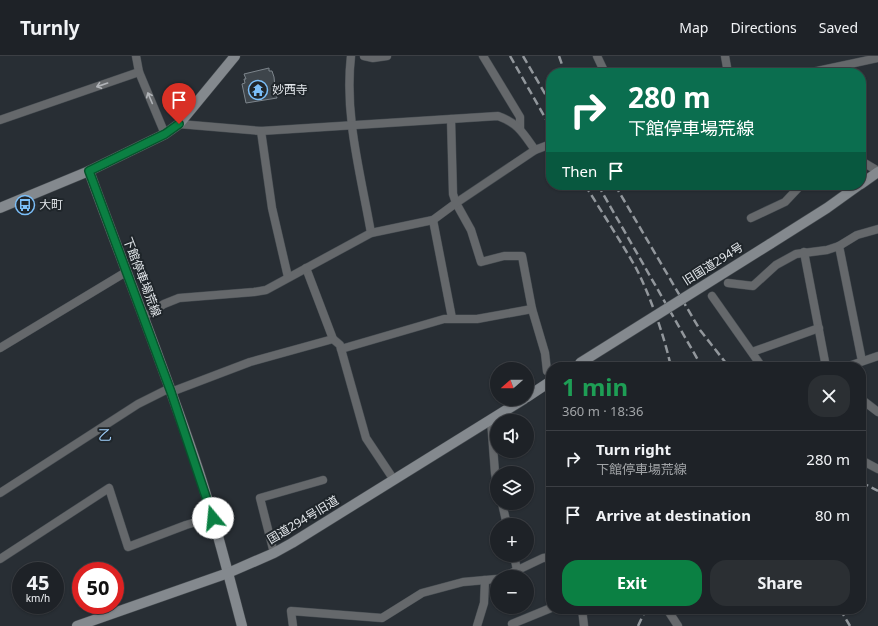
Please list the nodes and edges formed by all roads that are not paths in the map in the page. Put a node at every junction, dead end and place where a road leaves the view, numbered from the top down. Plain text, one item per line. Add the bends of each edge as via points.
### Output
1 (136, 56) edge
2 (235, 56) edge
3 (351, 56) edge
4 (364, 56) edge
5 (387, 56) edge
6 (483, 56) edge
7 (597, 56) edge
8 (725, 56) edge
9 (842, 56) edge
10 (878, 58) edge
11 (844, 65) junction
12 (603, 68) edge
13 (727, 68) edge
14 (830, 68) edge
15 (139, 72) junction
16 (451, 119) junction
17 (0, 120) edge
18 (179, 124) junction
19 (351, 126) junction
20 (520, 129) junction
21 (261, 131) junction
22 (165, 134) junction
23 (546, 146) edge
24 (535, 150) junction
25 (866, 164) edge
26 (89, 171) junction
27 (878, 172) edge
28 (866, 180) edge
29 (797, 190) edge
30 (852, 190) edge
31 (456, 203) junction
32 (0, 208) edge
33 (751, 217) dead end
34 (433, 220) junction
35 (878, 230) edge
36 (372, 233) junction
37 (839, 246) junction
38 (804, 252) junction
39 (306, 268) junction
40 (126, 272) junction
41 (288, 277) junction
42 (728, 283) dead end
43 (712, 296) dead end
44 (532, 309) junction
45 (143, 317) junction
46 (452, 318) junction
47 (819, 328) junction
48 (333, 339) junction
49 (0, 348) edge
50 (341, 349) junction
51 (752, 352) junction
52 (878, 356) edge
53 (862, 361) joint
54 (582, 362) edge
55 (759, 362) edge
56 (825, 362) edge
57 (546, 365) edge
58 (546, 384) edge
59 (171, 390) junction
60 (534, 392) edge
61 (866, 403) edge
62 (513, 406) edge
63 (878, 412) edge
64 (500, 414) edge
65 (490, 421) edge
66 (866, 463) edge
67 (878, 469) edge
68 (323, 480) dead end
69 (394, 480) junction
70 (0, 493) edge
71 (213, 518) junction
72 (274, 554) junction
73 (546, 558) edge
74 (0, 559) edge
75 (515, 562) edge
76 (517, 570) joint
77 (228, 572) junction
78 (490, 579) edge
79 (485, 580) junction
80 (546, 610) edge
81 (583, 614) edge
82 (670, 614) edge
83 (379, 622) edge
84 (76, 626) edge
85 (242, 626) edge
86 (294, 626) edge
87 (477, 626) edge
88 (513, 626) edge
89 (584, 626) edge
90 (678, 626) edge

1 - 15 street
2 - 18 street
3 - 19 street
4 - 5 street
6 - 20 street via 520,117
7 - 12 street
8 - 13 street
9 - 11 street
10 - 11 street
11 - 14 street
15 -> 17 street
22 -> 15 street
16 - 19 street
16 - 20 street via 498,116 516,124
16 - 31 street via 453,194
18 - 21 street
18 - 22 street
19 - 21 street
19 - 36 street
20 - 24 street
21 - 41 street via 272,208
22 - 26 street
23 - 24 street
24 - 31 street
25 - 27 street
26 - 32 street
26 - 40 street, 下館停車場荒線
27 - 28 street, 旧国道294号
29 - 33 street via 785,202
30 - 54 street, 旧国道294号, bridge
31 - 34 street
31 - 44 street via 471,230 481,262 504,256 522,256
34 - 36 street
34 - 46 street
35 - 37 street via 858,235
36 - 39 street
37 - 38 street
37 - 53 street
38 - 42 street via 776,265 753,286
38 - 47 street
39 - 41 street
39 - 48 street
40 - 45 street, 下館停車場荒線
40 - 49 street
41 - 45 street via 266,290 179,298
43 - 51 street
44 - 46 street via 477,319
44 - 57 street
45 - 59 street, 下館停車場荒線
46 - 50 street
47 - 51 street
47 - 56 street
48 - 50 street
48 - 59 street via 250,362
50 - 69 street via 366,438
51 - 55 street
52 - 53 street
58 - 60 street
59 - 70 street via 138,404
59 - 71 street, 下館停車場荒線
61 - 63 street
62 - 64 street, 国道294号旧道
65 - 69 street, 国道294号旧道
66 - 67 street
68 - 72 street via 260,498
69 - 72 street, 国道294号旧道
71 - 74 street via 186,524 128,547 109,488
71 - 77 street, 下館停車場荒線
72 - 77 street, 国道294号旧道
73 - 76 street
75 - 76 street
77 - 84 street, 国道294号旧道
77 - 85 street, 下館停車場荒線
78 - 79 street
79 - 83 street via 463,582 422,593
79 - 87 street via 484,603
80 - 88 street via 512,624
81 - 89 street
82 - 90 street
83 - 86 street via 291,611

